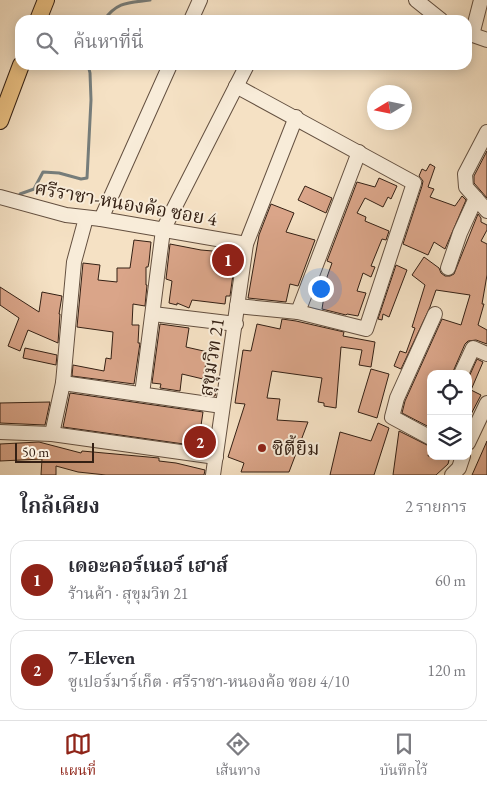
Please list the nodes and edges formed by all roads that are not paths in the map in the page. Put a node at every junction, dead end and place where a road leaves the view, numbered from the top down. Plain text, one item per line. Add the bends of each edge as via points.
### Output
1 (46, 0) edge
2 (200, 0) edge
3 (416, 0) edge
4 (481, 0) edge
5 (40, 15) edge
6 (193, 15) edge
7 (435, 15) edge
8 (472, 28) edge
9 (472, 35) edge
10 (487, 40) edge
11 (19, 70) edge
12 (168, 70) edge
13 (244, 70) edge
14 (236, 86) junction
15 (296, 118) junction
16 (0, 121) edge
17 (487, 132) edge
18 (359, 152) junction
19 (476, 198) junction
20 (11, 200) edge
21 (487, 211) edge
22 (94, 218) junction
23 (162, 230) junction
24 (246, 244) junction
25 (448, 268) dead end
26 (237, 306) junction
27 (298, 312) junction
28 (153, 314) junction
29 (435, 314) dead end
30 (236, 324) junction
31 (487, 354) edge
32 (463, 370) edge
33 (63, 382) junction
34 (142, 394) junction
35 (487, 403) edge
36 (222, 406) junction
37 (472, 427) edge
38 (0, 432) edge
39 (52, 434) junction
40 (427, 436) edge
41 (216, 457) junction
42 (213, 475) edge

1 - 5 main road
2 - 6 street
3 - 7 street
4 - 8 street
9 - 10 street
11 - 16 main road
12 - 22 street
13 - 14 street
14 - 15 street
14 - 23 street
15 - 18 street
15 - 24 street, สุขุมวิท 21
17 - 19 street via 465,174 466,187
18 - 27 street
18 - 27 street via 414,183 366,329
19 - 21 street
19 - 25 street
20 - 22 street, ศรีราชา-หนองค้อ ซอย 4 via 66,215
22 - 23 street, ศรีราชา-หนองค้อ ซอย 4
22 - 33 street via 74,262
23 - 24 street, ศรีราชา-หนองค้อ ซอย 4
23 - 28 street
24 - 26 street, สุขุมวิท 21
26 - 27 street
26 - 30 street, สุขุมวิท 21
28 - 30 street
28 - 34 street
29 - 40 street via 397,398 392,417
30 - 36 street, สุขุมวิท 21
31 - 32 street via 473,348
33 - 34 street
33 - 39 street
34 - 36 street
35 - 37 street
36 - 41 street, สุขุมวิท 21
38 - 39 street
39 - 41 street
41 - 42 street, สุขุมวิท 21

